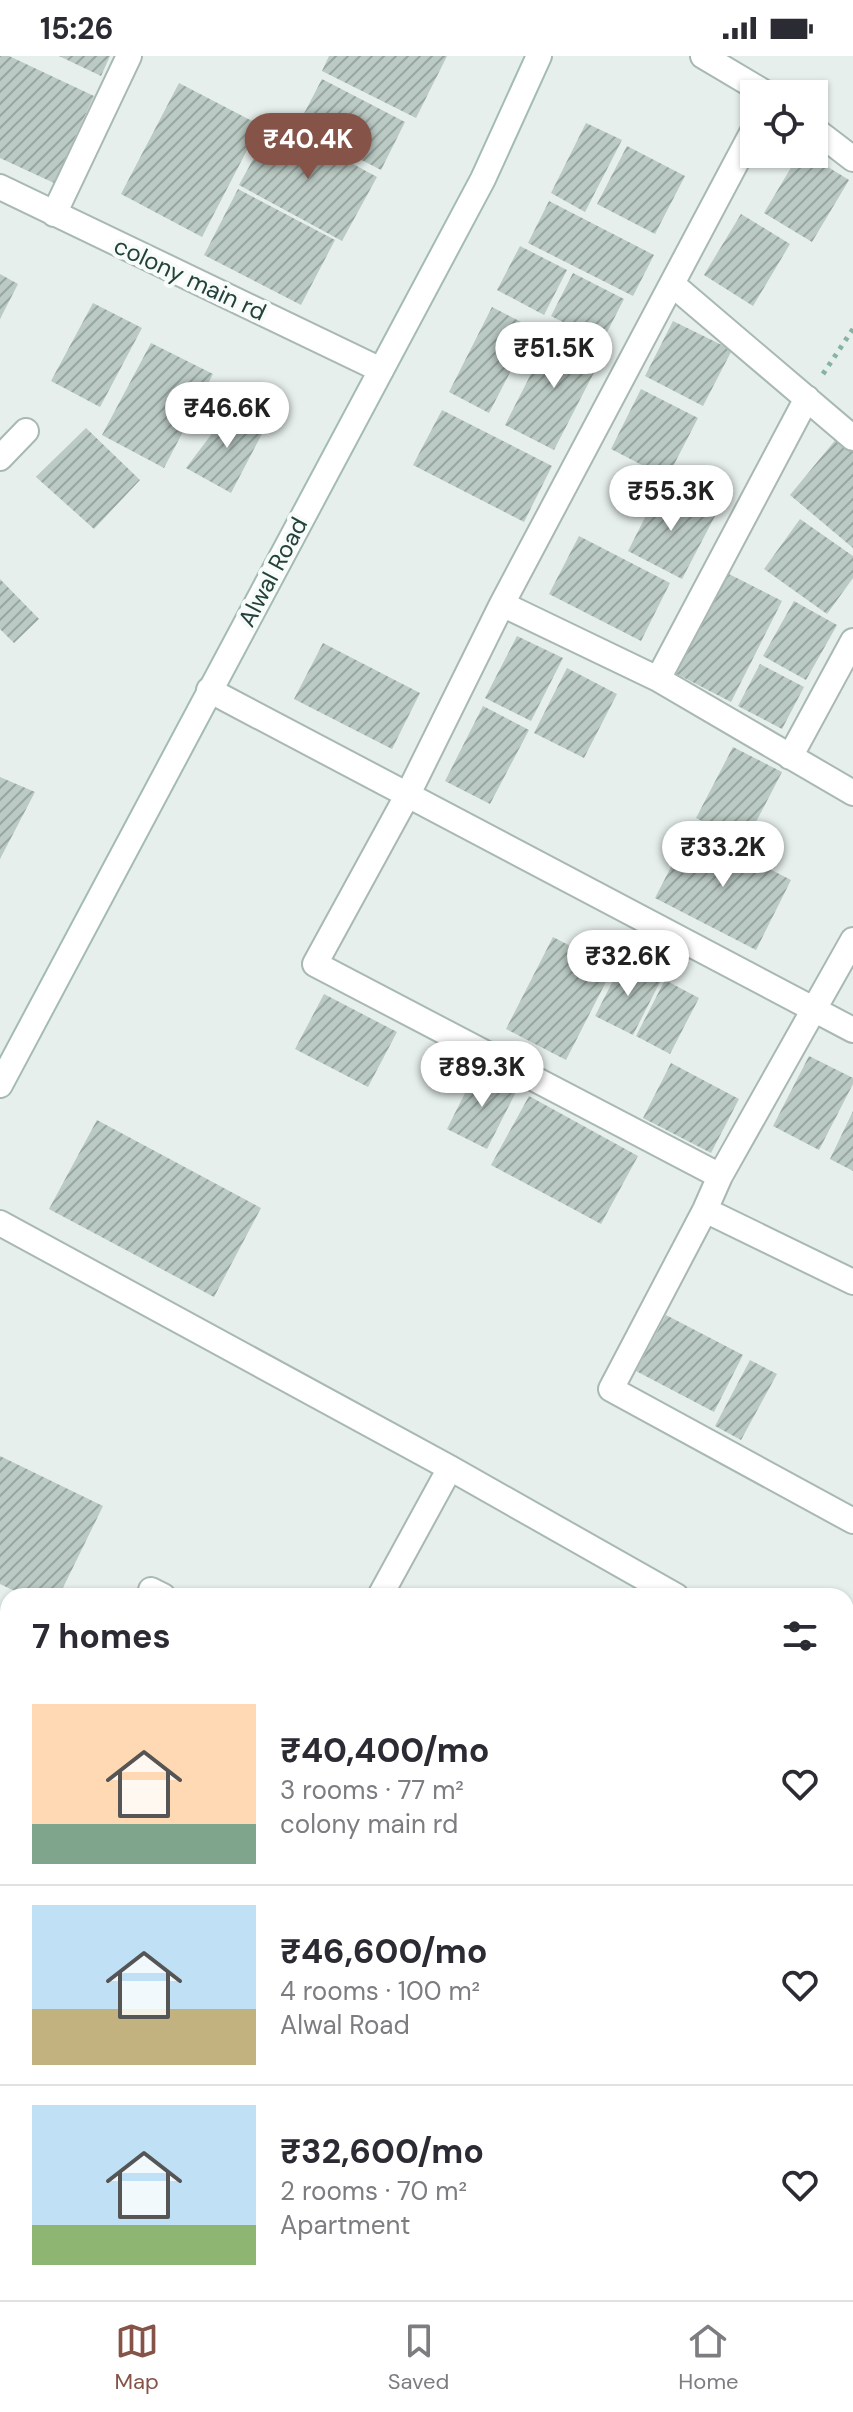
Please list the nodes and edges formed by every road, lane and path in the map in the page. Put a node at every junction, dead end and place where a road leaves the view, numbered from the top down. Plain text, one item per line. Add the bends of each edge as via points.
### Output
1 (129, 56) edge
2 (539, 56) edge
3 (703, 56) edge
4 (743, 80) edge
5 (828, 140) edge
6 (740, 155) edge
7 (853, 159) edge
8 (0, 187) edge
9 (54, 214) junction
10 (672, 284) junction
11 (853, 329) edge
12 (381, 370) junction
13 (807, 398) junction
14 (26, 431) dead end
15 (853, 438) edge
16 (0, 458) edge
17 (502, 604) junction
18 (853, 641) edge
19 (658, 679) junction
20 (209, 690) junction
21 (790, 757) junction
22 (853, 793) edge
23 (408, 794) junction
24 (853, 940) edge
25 (815, 1009) junction
26 (853, 1030) edge
27 (0, 1085) edge
28 (720, 1176) junction
29 (705, 1210) junction
30 (0, 1223) edge
31 (853, 1282) edge
32 (450, 1468) junction
33 (853, 1521) edge
34 (384, 1588) edge
35 (662, 1588) edge

1 - 9 street
2 - 12 street, Alwal Road via 483,179
3 - 4 street
5 - 7 street
6 - 10 street
8 - 9 street, colony main rd
9 - 12 street, colony main rd
10 - 13 street
10 - 17 street
11 - 13 path
12 - 20 street, Alwal Road
13 - 15 street
13 - 19 street
14 - 16 street
17 - 19 street
17 - 23 street
18 - 21 street
19 - 21 street
20 - 23 street
20 - 27 street, Alwal Road
21 - 22 street
23 - 25 street
23 - 28 street via 315,964
24 - 25 street
25 - 26 street
25 - 28 street
28 - 29 street
29 - 31 street
29 - 33 street via 611,1389
30 - 32 street
32 - 34 street
32 - 35 street

